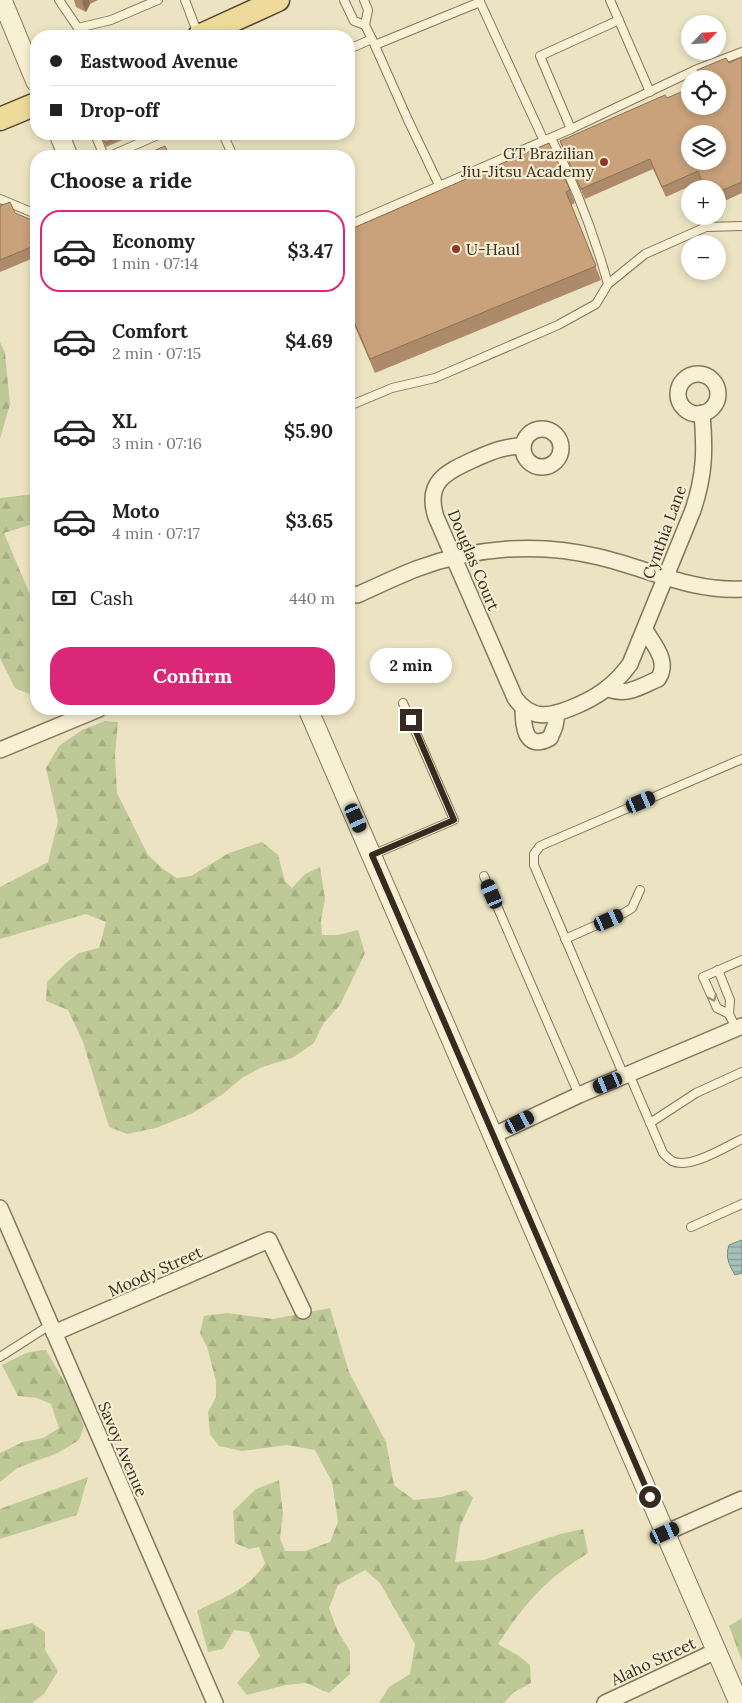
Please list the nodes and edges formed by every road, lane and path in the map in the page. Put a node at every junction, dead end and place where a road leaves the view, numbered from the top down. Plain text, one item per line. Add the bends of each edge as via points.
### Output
1 (2, 0) edge
2 (59, 0) edge
3 (158, 0) edge
4 (185, 0) edge
5 (278, 0) edge
6 (344, 0) edge
7 (364, 0) edge
8 (610, 0) edge
9 (480, 1) edge
10 (619, 20) junction
11 (366, 25) junction
12 (197, 30) edge
13 (212, 30) edge
14 (373, 42) junction
15 (355, 47) edge
16 (742, 52) edge
17 (30, 68) edge
18 (650, 92) junction
19 (30, 106) edge
20 (0, 119) edge
21 (571, 129) junction
22 (146, 140) edge
23 (548, 140) junction
24 (124, 150) edge
25 (440, 187) junction
26 (0, 198) edge
27 (30, 211) edge
28 (355, 222) edge
29 (742, 226) edge
30 (608, 284) junction
31 (355, 403) edge
32 (702, 413) dead end
33 (522, 446) dead end
34 (454, 558) junction
35 (666, 578) junction
36 (742, 589) edge
37 (355, 595) edge
38 (645, 630) junction
39 (608, 689) junction
40 (403, 704) dead end
41 (523, 707) junction
42 (557, 713) junction
43 (85, 715) edge
44 (311, 715) edge
45 (0, 750) edge
46 (742, 759) edge
47 (372, 855) junction
48 (484, 876) dead end
49 (640, 890) dead end
50 (565, 939) junction
51 (742, 960) edge
52 (718, 970) junction
53 (729, 1014) junction
54 (739, 1027) edge
55 (742, 1072) edge
56 (627, 1075) junction
57 (578, 1095) junction
58 (650, 1123) junction
59 (494, 1136) junction
60 (742, 1139) edge
61 (742, 1204) edge
62 (0, 1208) edge
63 (691, 1226) dead end
64 (303, 1311) dead end
65 (52, 1329) junction
66 (0, 1356) edge
67 (742, 1499) edge
68 (665, 1533) junction
69 (716, 1651) junction
70 (215, 1703) edge
71 (605, 1703) edge
72 (739, 1703) edge

1 - 17 street
2 - 3 lane via 78,28 111,20
4 - 12 lane
5 - 13 main road
6 - 11 lane via 354,21
7 - 11 lane via 368,10
8 - 10 lane
9 - 14 lane
9 - 23 lane
10 - 18 lane
10 - 21 lane via 540,56
11 - 14 lane
14 - 15 lane
14 - 25 lane
16 - 18 lane
18 - 21 lane
19 - 20 main road
21 - 23 lane
22 - 24 lane
23 - 25 lane
23 - 30 lane via 562,159 598,246
25 - 28 lane
26 - 27 lane
29 - 30 lane via 706,227 645,254
30 - 31 lane via 596,304 558,325 435,378 392,388
32 - 35 street, Cynthia Lane via 705,447 700,488
33 - 34 street, Douglas Court via 506,447 450,470 436,486 434,510
34 - 35 street via 514,548 561,550 598,556
34 - 37 street via 416,569
34 - 41 street, Douglas Court via 516,698
35 - 36 street via 698,587
35 - 38 street, Cynthia Lane
38 - 39 street, Cynthia Lane via 630,664
38 - 39 street via 662,658 661,675 629,692
39 - 42 street, Cynthia Lane
40 - 47 lane via 454,820
41 - 42 street, Cynthia Lane via 539,715
41 - 42 street via 524,730 534,741 550,738 554,733
43 - 45 street
44 - 47 street
46 - 50 lane via 540,846 534,854 534,865
47 - 59 street
48 - 57 lane
49 - 50 lane via 632,908
50 - 56 lane
51 - 52 lane
52 - 53 lane via 730,1000
52 -> 53 lane via 703,977 717,1008
53 - 54 lane
54 - 56 street
55 - 58 lane via 696,1093
56 - 57 street
56 - 58 lane
57 - 59 street
58 - 60 lane via 663,1153 672,1161 683,1164
59 - 68 street
61 - 63 lane
62 - 65 street, Savoy Avenue
64 - 65 street, Moody Street via 269,1240
65 - 66 lane
65 - 70 street, Savoy Avenue
67 - 68 street
68 - 69 street
69 - 71 street, Alaho Street
69 - 72 street

